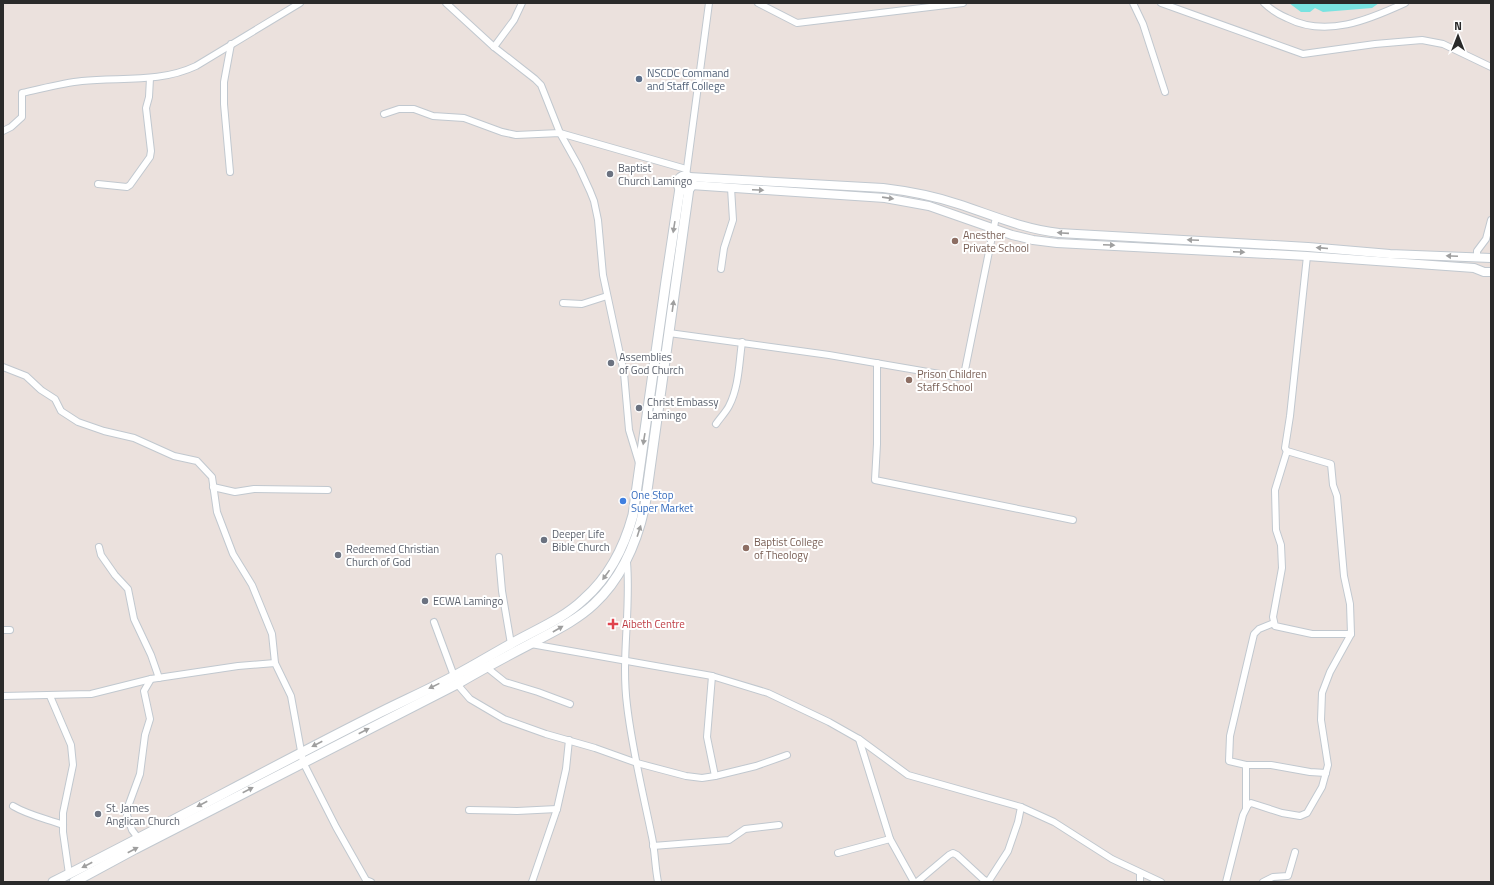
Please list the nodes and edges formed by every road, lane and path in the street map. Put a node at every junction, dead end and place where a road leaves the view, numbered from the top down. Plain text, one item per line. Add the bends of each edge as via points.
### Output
1 (300, 3) edge
2 (446, 3) edge
3 (522, 3) edge
4 (709, 3) edge
5 (758, 3) edge
6 (963, 3) edge
7 (1133, 3) edge
8 (1161, 3) edge
9 (1264, 3) edge
10 (1405, 3) edge
11 (231, 44) junction
12 (494, 47) junction
13 (1491, 67) edge
14 (150, 78) junction
15 (1165, 92) dead end
16 (384, 114) dead end
17 (3, 131) edge
18 (560, 133) junction
19 (230, 172) dead end
20 (687, 180) junction
21 (98, 184) dead end
22 (731, 188) junction
23 (996, 217) junction
24 (1491, 220) edge
25 (994, 228) junction
26 (1307, 256) junction
27 (1476, 258) junction
28 (1491, 258) edge
29 (1474, 268) junction
30 (721, 269) dead end
31 (1491, 272) edge
32 (607, 296) junction
33 (563, 303) dead end
34 (669, 333) junction
35 (742, 342) junction
36 (877, 363) junction
37 (3, 367) edge
38 (716, 424) dead end
39 (1287, 451) junction
40 (640, 465) junction
41 (213, 487) junction
42 (328, 490) dead end
43 (1073, 520) dead end
44 (99, 546) dead end
45 (499, 557) dead end
46 (627, 562) junction
47 (434, 622) dead end
48 (1274, 623) junction
49 (1351, 634) junction
50 (511, 644) junction
51 (531, 644) junction
52 (625, 662) junction
53 (275, 663) junction
54 (483, 664) junction
55 (712, 676) junction
56 (159, 678) junction
57 (151, 679) junction
58 (456, 680) junction
59 (3, 696) edge
60 (50, 696) junction
61 (570, 704) dead end
62 (859, 739) junction
63 (569, 740) junction
64 (302, 752) junction
65 (787, 755) dead end
66 (303, 762) junction
67 (637, 763) junction
68 (1246, 765) junction
69 (1326, 773) junction
70 (715, 776) junction
71 (13, 806) dead end
72 (1021, 807) junction
73 (1246, 808) junction
74 (557, 809) junction
75 (469, 810) dead end
76 (63, 825) junction
77 (779, 825) dead end
78 (138, 838) junction
79 (890, 839) junction
80 (653, 846) junction
81 (1295, 852) dead end
82 (838, 853) dead end
83 (1140, 873) junction
84 (72, 878) edge
85 (367, 881) edge
86 (53, 882) edge
87 (532, 882) edge
88 (658, 882) edge
89 (915, 882) edge
90 (988, 882) edge
91 (1140, 882) edge
92 (1162, 882) edge
93 (1226, 882) edge
94 (1263, 882) edge

1 - 11 street
2 - 12 street
3 - 12 street via 514,20
4 - 20 street
5 - 6 street via 797,23
7 - 15 street via 1143,24
8 - 13 street via 1303,54 1422,40 1444,44
9 - 10 street via 1271,10 1295,22 1317,27 1335,27 1364,20
11 - 14 street via 184,72
11 - 19 street via 224,82
12 - 18 street via 541,86
14 - 17 street via 82,81 22,93 22,117
14 - 21 street via 146,108 150,157 130,185 126,187
16 - 18 street via 399,109 414,109 433,116 464,118 516,135
18 - 20 street
18 - 32 street via 594,201
20 - 22 street
20 - 23 street via 903,190
34 -> 20 main road
20 -> 40 main road
22 -> 25 street via 885,198 929,206
22 - 30 street via 733,220 724,248
23 - 25 street
27 -> 23 street via 1059,233 1029,228
24 - 27 street via 1486,239 1477,251
25 -> 26 street via 1012,235 1057,243
25 - 36 street via 962,375 957,378
26 - 29 street
26 - 39 street via 1285,448
27 - 28 street
27 - 29 street
29 - 31 street
32 - 33 street via 582,304
32 - 40 street via 624,372 629,430
34 - 35 street
46 -> 34 main road via 645,505
35 - 36 street
35 - 38 street via 733,395 729,406
36 - 43 street via 875,480
37 - 41 street via 26,376 55,399 61,411 78,422 134,438 174,456 197,461 212,478
39 - 48 street via 1275,490 1276,530 1281,546 1282,568
39 - 49 street via 1331,464 1344,576 1350,604
40 -> 50 main road via 630,528 606,576 573,608
41 - 42 street via 235,492 254,488
41 - 53 street via 217,512 233,554 252,585 272,634
44 - 56 street via 101,555 128,589 134,619 152,655
45 - 50 street
51 -> 46 main road via 572,621 594,604
46 - 52 street via 629,586
47 - 58 street
48 - 49 street via 1275,626 1312,634
48 - 68 street via 1254,634 1230,736 1229,761
49 - 69 street via 1330,672 1322,694 1321,720 1328,765
50 - 54 main road
51 - 52 street
51 - 54 main road
52 - 55 street
52 - 67 street via 627,704
53 - 56 street
53 - 64 street via 291,696
54 - 58 main road
54 - 61 street via 505,682
55 - 62 street via 768,693
55 - 70 street via 707,737
56 - 57 street
57 - 60 street via 91,694
57 - 78 street via 144,691 150,719 145,735 140,774 127,815
58 - 63 street via 470,699 504,719
58 -> 64 main road
66 -> 58 main road
59 - 60 street
60 - 76 street via 72,745 73,765
62 - 72 street via 908,775
62 - 79 street
63 - 67 street
63 - 74 street via 566,769
64 - 66 street
64 -> 78 main road
65 - 70 street
84 -> 66 main road via 135,849
66 - 85 street
67 - 70 street via 686,776
67 - 80 street
68 - 69 street via 1271,765
68 - 73 street
69 - 73 street via 1322,787 1307,813 1300,816 1282,813 1251,803
71 - 76 street via 23,812
72 - 83 street via 1054,822 1112,859
72 - 90 street via 1008,851
73 - 93 street
74 - 75 street
74 - 87 street
76 - 84 street
77 - 80 street via 745,829 730,840
78 -> 84 main road
79 - 82 street
79 - 89 street
80 - 88 street
81 - 94 street via 1288,876 1273,877
83 - 91 street
83 - 92 street
84 - 86 main road
89 - 90 street via 953,853

